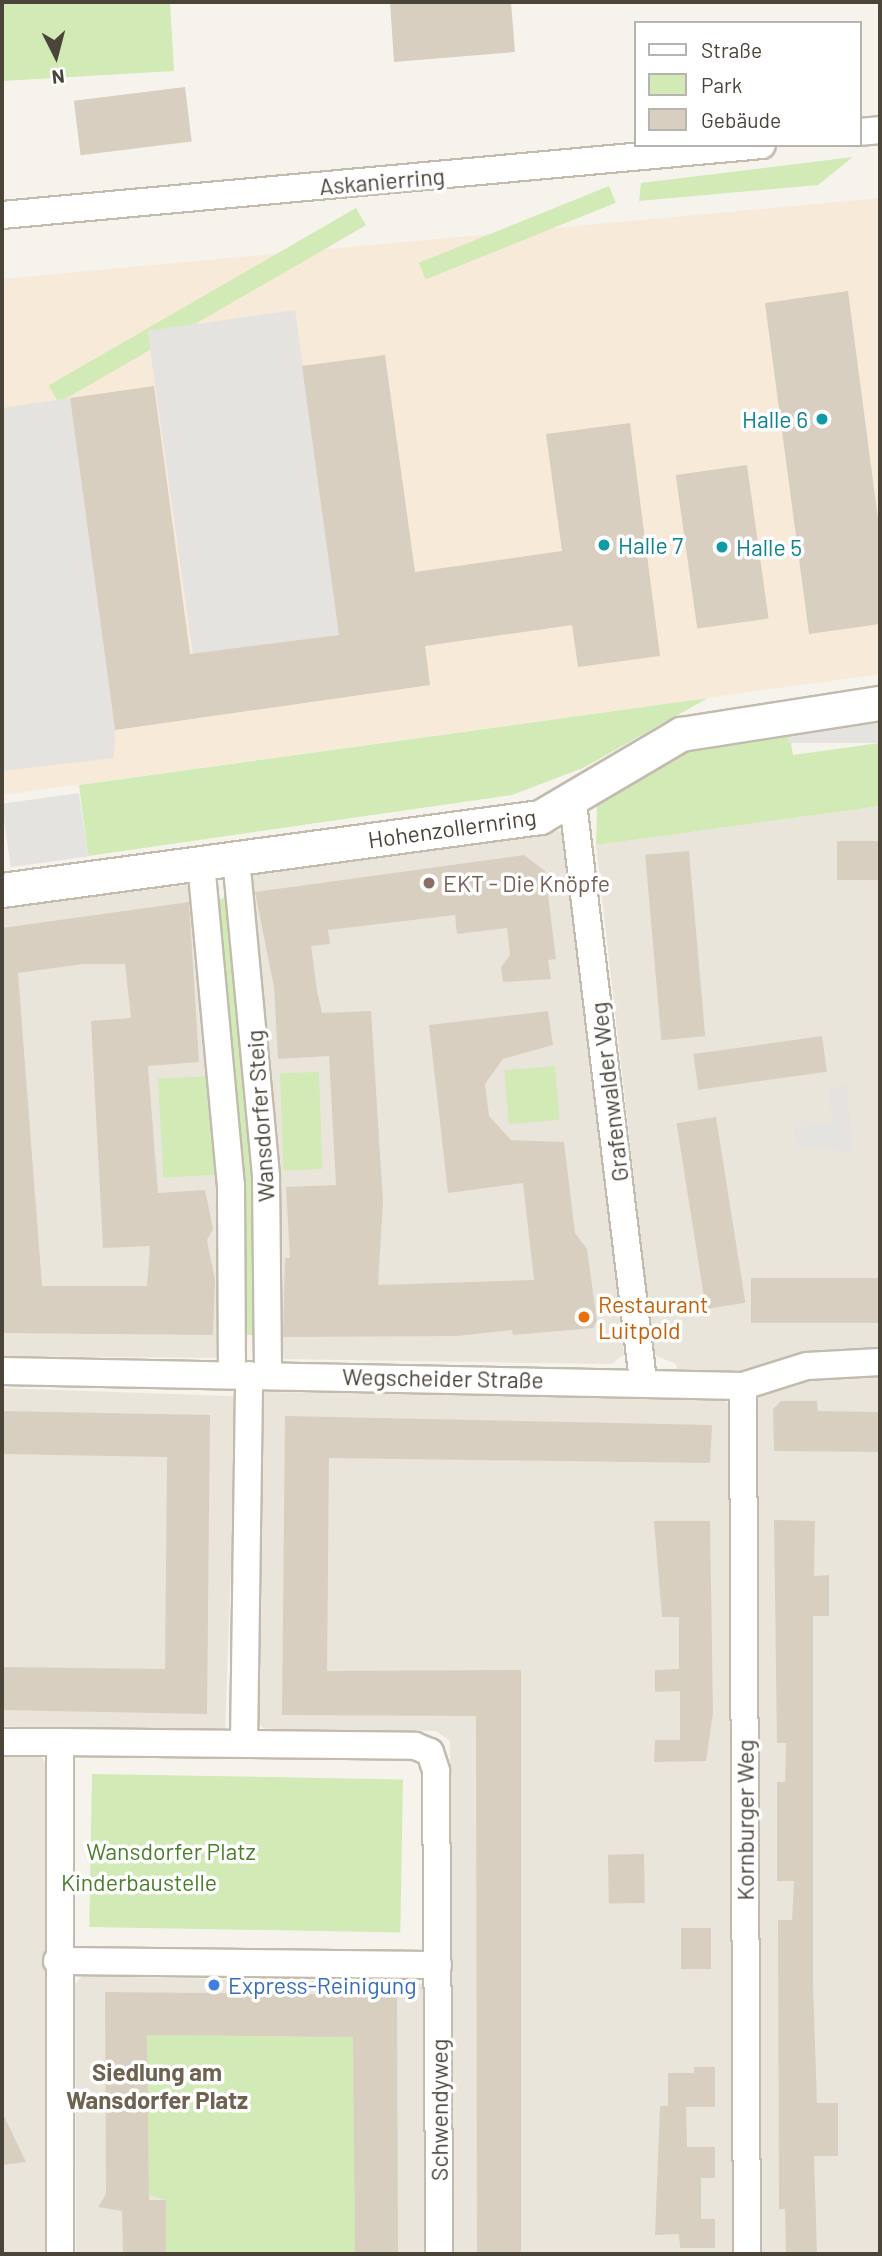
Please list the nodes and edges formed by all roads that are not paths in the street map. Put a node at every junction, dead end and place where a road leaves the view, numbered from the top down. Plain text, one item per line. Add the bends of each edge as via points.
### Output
1 (880, 130) edge
2 (861, 132) edge
3 (740, 147) edge
4 (2, 215) edge
5 (880, 703) edge
6 (573, 803) junction
7 (236, 858) junction
8 (201, 863) junction
9 (2, 890) edge
10 (880, 1362) edge
11 (2, 1371) edge
12 (250, 1374) junction
13 (643, 1381) junction
14 (743, 1386) junction
15 (2, 1742) edge
16 (60, 1742) junction
17 (244, 1744) junction
18 (57, 1961) junction
19 (438, 1965) junction
20 (60, 2254) edge
21 (439, 2254) edge
22 (747, 2254) edge

1 - 2 street
3 - 4 street, Askanierring
5 - 6 street, Hohenzollernring via 681,734
6 - 7 street, Hohenzollernring via 540,817
6 - 13 street, Grafenwalder Weg
7 - 8 street, Hohenzollernring
7 - 12 street, Wansdorfer Steig via 266,1177
8 - 9 street, Hohenzollernring
8 - 12 street, Wansdorfer Steig
10 - 14 street, Wegscheider Straße via 807,1366
11 - 12 street, Wegscheider Straße
12 - 13 street, Wegscheider Straße
12 - 17 street, Wansdorfer Steig
13 - 14 street, Wegscheider Straße
14 - 22 street, Kornburger Weg
15 - 16 street
16 - 17 street
16 - 18 street
17 - 19 street via 430,1752 436,1771
18 - 19 street
18 - 20 street
19 - 21 street, Schwendyweg

